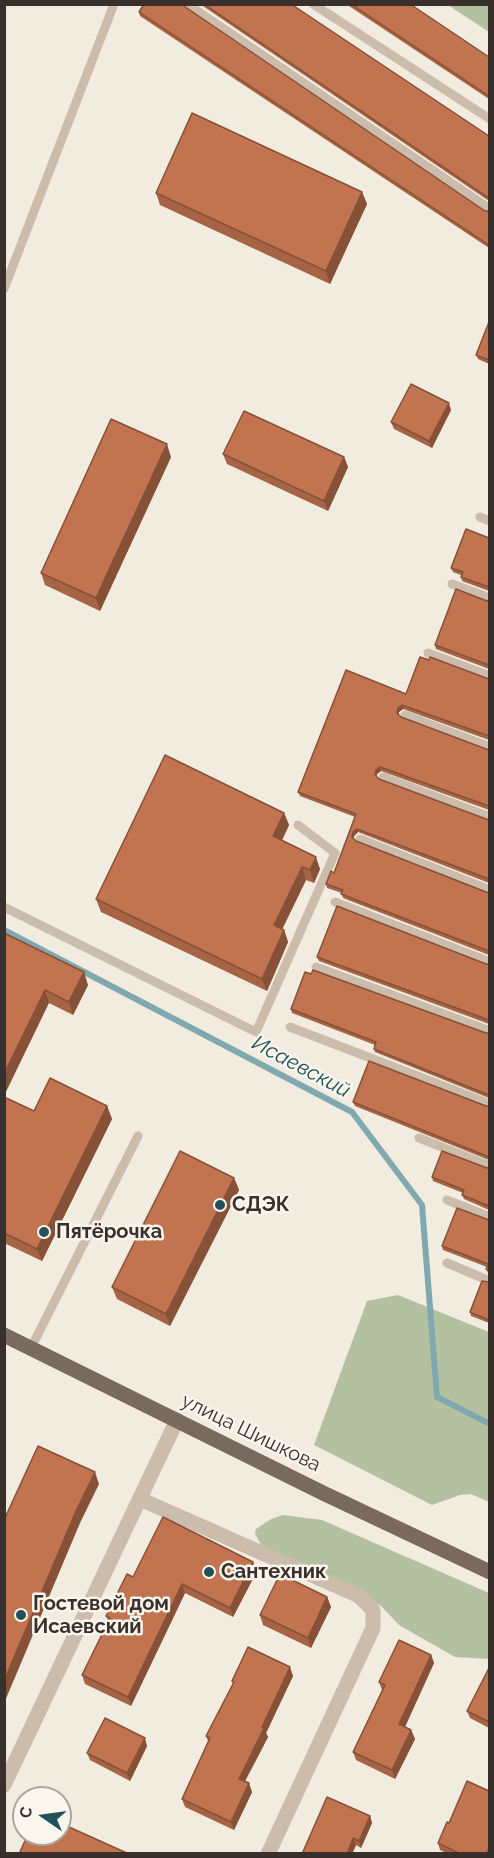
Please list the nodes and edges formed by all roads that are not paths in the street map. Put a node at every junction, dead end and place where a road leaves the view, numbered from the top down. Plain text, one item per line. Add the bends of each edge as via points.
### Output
1 (114, 4) edge
2 (187, 4) edge
3 (313, 4) edge
4 (489, 119) edge
5 (489, 209) edge
6 (4, 289) edge
7 (480, 517) dead end
8 (489, 521) edge
9 (452, 584) dead end
10 (489, 598) edge
11 (428, 653) dead end
12 (489, 676) edge
13 (405, 715) dead end
14 (489, 747) edge
15 (383, 777) dead end
16 (489, 817) edge
17 (298, 825) dead end
18 (360, 839) dead end
19 (489, 890) edge
20 (335, 902) dead end
21 (4, 907) edge
22 (489, 962) edge
23 (316, 967) dead end
24 (290, 1026) dead end
25 (489, 1031) edge
26 (489, 1104) edge
27 (138, 1136) dead end
28 (419, 1138) dead end
29 (489, 1166) edge
30 (447, 1200) dead end
31 (489, 1216) edge
32 (447, 1263) dead end
33 (489, 1281) edge
34 (4, 1335) edge
35 (31, 1348) junction
36 (177, 1420) junction
37 (140, 1499) junction
38 (486, 1570) edge
39 (4, 1785) edge
40 (268, 1854) edge

1 - 6 lane
2 - 5 lane
3 - 4 lane
7 - 8 lane
9 - 10 lane
11 - 12 lane
13 - 14 lane
15 - 16 lane
17 - 21 lane via 334,853 256,1032
18 - 19 lane
20 - 22 lane
23 - 25 lane
24 - 26 lane
27 - 35 lane
28 - 29 lane
30 - 31 lane
32 - 33 lane
34 - 35 main road, улица Шишкова
35 - 36 main road, улица Шишкова
36 - 37 street
36 - 38 main road, улица Шишкова
37 - 39 street
37 - 40 street via 359,1596 373,1610 373,1628

